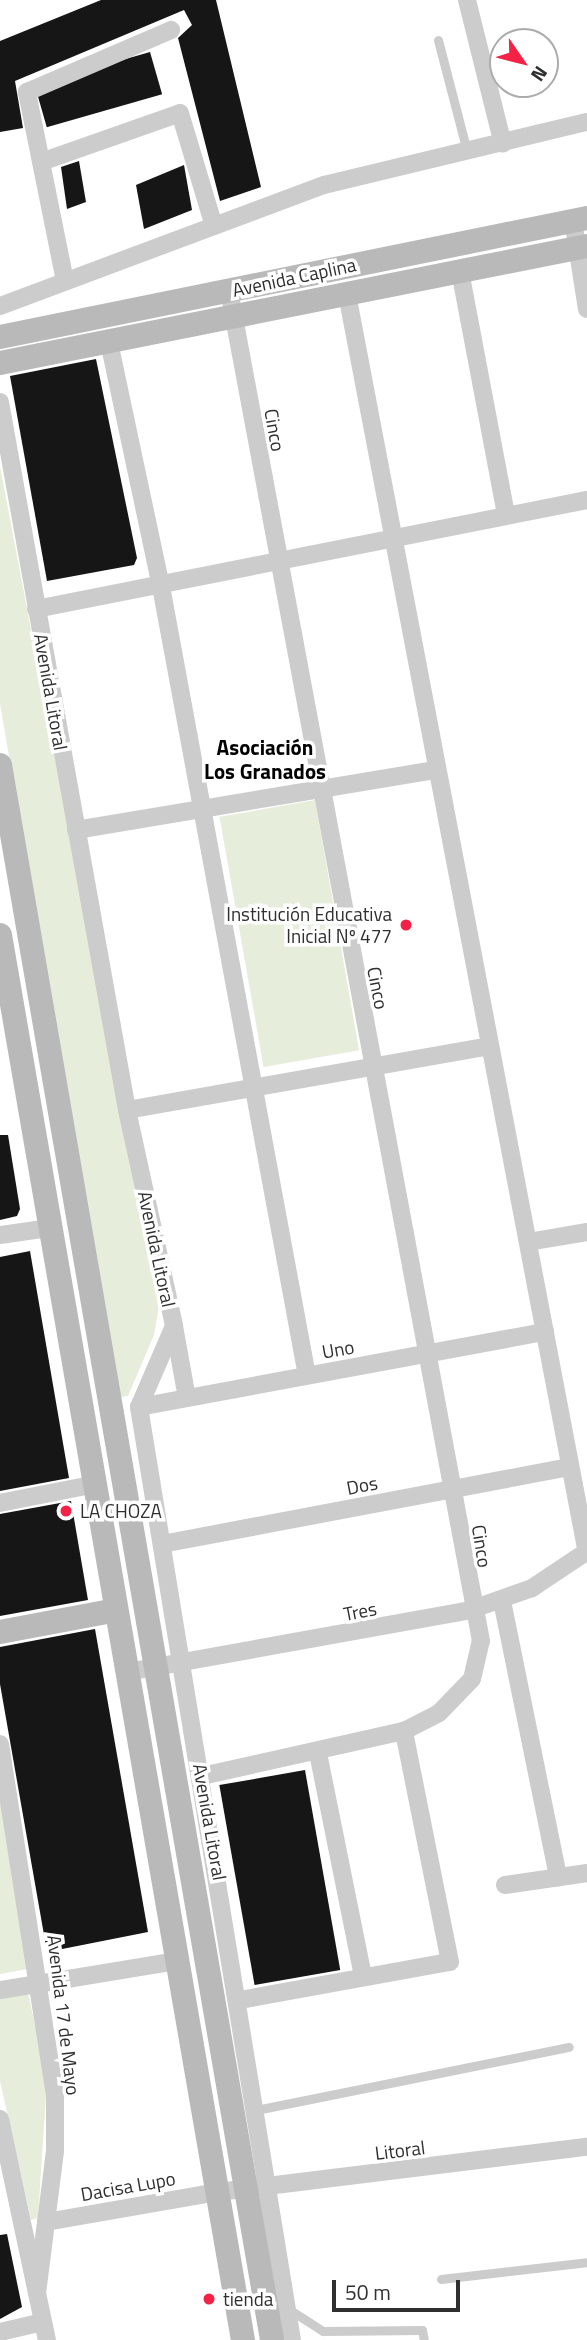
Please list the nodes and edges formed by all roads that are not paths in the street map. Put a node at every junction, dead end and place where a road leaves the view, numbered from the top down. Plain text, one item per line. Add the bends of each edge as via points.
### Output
1 (467, 0) edge
2 (171, 30) dead end
3 (438, 40) dead end
4 (587, 122) edge
5 (503, 144) junction
6 (467, 151) junction
7 (41, 162) junction
8 (580, 219) edge
9 (213, 223) junction
10 (582, 247) edge
11 (460, 271) junction
12 (65, 281) junction
13 (229, 291) junction
14 (347, 294) junction
15 (0, 306) edge
16 (587, 309) edge
17 (234, 317) junction
18 (0, 337) edge
19 (109, 342) junction
20 (0, 363) edge
21 (0, 402) edge
22 (587, 500) edge
23 (506, 515) junction
24 (393, 536) junction
25 (276, 560) junction
26 (160, 581) junction
27 (36, 609) junction
28 (0, 765) edge
29 (436, 770) junction
30 (319, 789) junction
31 (203, 808) junction
32 (76, 830) junction
33 (6, 841) edge
34 (0, 934) edge
35 (3, 973) edge
36 (489, 1046) junction
37 (372, 1067) junction
38 (251, 1087) junction
39 (127, 1110) junction
40 (49, 1227) junction
41 (587, 1232) edge
42 (0, 1235) edge
43 (528, 1242) junction
44 (174, 1326) junction
45 (545, 1332) junction
46 (426, 1354) junction
47 (307, 1376) junction
48 (187, 1398) junction
49 (139, 1407) junction
50 (570, 1467) junction
51 (96, 1484) junction
52 (452, 1489) junction
53 (0, 1503) edge
54 (162, 1544) junction
55 (587, 1552) edge
56 (502, 1601) junction
57 (116, 1610) junction
58 (470, 1610) junction
59 (0, 1632) edge
60 (183, 1662) junction
61 (156, 1667) junction
62 (127, 1672) junction
63 (404, 1731) junction
64 (0, 1744) edge
65 (318, 1753) junction
66 (202, 1776) junction
67 (587, 1873) edge
68 (558, 1877) junction
69 (505, 1885) dead end
70 (178, 1961) junction
71 (363, 1977) junction
72 (41, 1981) junction
73 (0, 1990) edge
74 (240, 2000) junction
75 (569, 2047) dead end
76 (256, 2110) junction
77 (0, 2119) edge
78 (587, 2147) edge
79 (257, 2187) junction
80 (218, 2192) junction
81 (46, 2222) junction
82 (587, 2262) edge
83 (441, 2278) dead end
84 (37, 2293) junction
85 (264, 2293) junction
86 (286, 2307) junction
87 (43, 2322) junction
88 (0, 2332) edge
89 (47, 2340) edge
90 (243, 2340) edge
91 (272, 2340) edge
92 (292, 2340) edge
93 (424, 2340) edge

1 - 5 street
2 - 7 street via 27,92
3 - 6 lane
4 - 5 street
5 - 6 street
6 - 9 street via 324,185
7 - 9 street via 180,113
7 - 12 street
8 - 10 street
8 - 13 main road, Avenida Caplina
9 - 12 street
10 - 11 main road, Avenida Caplina
10 - 16 street
11 - 14 main road, Avenida Caplina
11 - 23 street
12 - 15 street
13 - 17 street, Cinco
13 - 18 main road, Avenida Caplina
14 - 17 main road, Avenida Caplina
14 - 24 street
17 - 19 main road, Avenida Caplina
17 - 25 street, Cinco
19 - 20 main road, Avenida Caplina
19 - 26 street
21 - 27 street, Avenida Litoral
22 - 23 street
23 - 24 street
24 - 25 street
24 - 29 street
25 - 26 street
25 - 30 street, Cinco
26 - 27 street
26 - 31 street
27 - 32 street, Avenida Litoral
28 - 33 main road, Avenida Litoral
29 - 30 street
29 - 36 street
30 - 31 street
30 - 37 street, Cinco
31 - 32 street
31 - 38 street
32 - 39 street, Avenida Litoral
33 - 61 main road, Avenida Litoral
34 - 35 main road
35 - 40 main road
36 - 37 street
36 - 43 street
37 - 38 street
37 - 46 street, Cinco
38 - 39 street
38 - 47 street
39 - 44 street, Avenida Litoral
40 - 42 street
40 - 51 main road
41 - 43 street
43 - 45 street
44 - 48 street
44 - 49 street, Avenida Litoral
45 - 46 street, Uno
45 - 50 street
46 - 47 street, Uno
46 - 52 street, Cinco
47 - 48 street, Uno
48 - 49 street, Uno
49 - 54 street, Avenida Litoral
50 - 52 street, Dos
50 - 55 street
51 - 53 street
51 - 57 main road
52 - 54 street, Dos
52 - 58 street, Cinco
54 - 60 street, Avenida Litoral
55 - 56 street, Tres
56 - 58 street, Tres
56 - 68 street
57 - 59 main road
57 - 62 main road
58 - 60 street, Tres
58 - 63 street, Cinco via 481,1642 472,1679 439,1713
60 - 61 street, Tres
60 - 66 street, Avenida Litoral
61 - 62 street, Tres
61 - 79 main road, Avenida Litoral
62 - 70 main road
63 - 65 street, Cinco
63 - 71 street via 450,1962
64 - 72 street, Avenida 17 de Mayo
65 - 66 street, Cinco
65 - 71 street
66 - 74 street, Avenida Litoral
67 - 68 street
68 - 69 street
70 - 72 street
70 - 80 main road
71 - 74 street
72 - 73 street
72 - 81 street, Avenida 17 de Mayo via 55,2097
74 - 76 street, Avenida Litoral
75 - 76 lane
76 - 79 street, Avenida Litoral
77 - 84 street, Avenida 17 de Mayo
78 - 79 street, Litoral
79 - 80 street, Litoral
79 - 85 main road, Avenida Litoral
79 - 86 street, Avenida Litoral
80 - 81 street, Dacisa Lupo
80 - 90 main road
81 - 84 street, Avenida 17 de Mayo
82 - 83 lane
84 - 87 street, Avenida 17 de Mayo
85 - 86 lane
85 - 91 main road, Avenida Litoral
86 - 92 street, Avenida Litoral
86 - 93 lane via 323,2332 422,2330
87 - 88 street
87 - 89 street, Avenida 17 de Mayo

